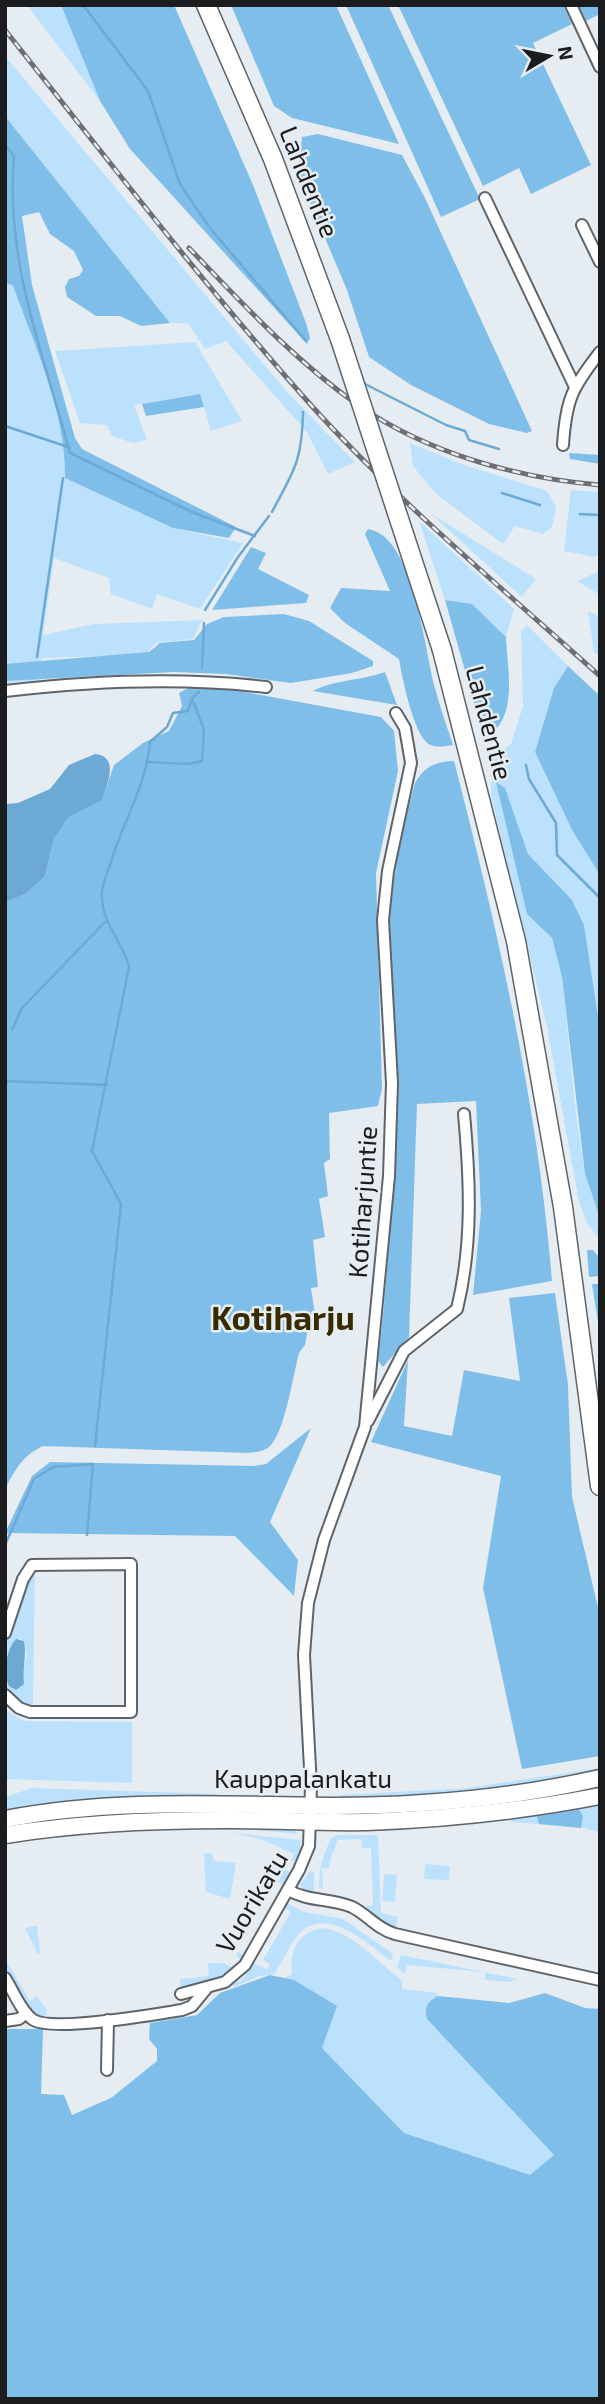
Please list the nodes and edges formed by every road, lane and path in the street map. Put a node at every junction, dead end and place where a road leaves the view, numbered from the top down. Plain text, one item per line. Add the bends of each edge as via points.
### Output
1 (206, 5) edge
2 (571, 5) edge
3 (600, 68) edge
4 (485, 198) dead end
5 (582, 225) dead end
6 (600, 262) edge
7 (600, 352) edge
8 (574, 385) junction
9 (563, 445) dead end
10 (266, 687) dead end
11 (5, 691) edge
12 (396, 713) dead end
13 (464, 1114) dead end
14 (365, 1427) junction
15 (600, 1486) edge
16 (5, 1633) edge
17 (5, 1695) edge
18 (600, 1778) edge
19 (600, 1796) edge
20 (310, 1814) junction
21 (5, 1819) edge
22 (5, 1835) edge
23 (288, 1890) junction
24 (5, 1978) edge
25 (600, 1980) edge
26 (206, 1989) junction
27 (181, 1994) dead end
28 (31, 2017) junction
29 (108, 2020) junction
30 (5, 2021) edge
31 (107, 2070) dead end

1 - 15 highway, Lahdentie, bridge via 278,172 340,339 442,650 480,790 516,941 563,1206
2 - 3 street
4 - 8 street
5 - 6 street
7 - 8 street
8 - 9 street
10 - 11 street via 107,682
12 - 14 street, Kotiharjuntie via 405,728 411,763 384,896 392,1083 389,1176
13 - 14 street via 471,1201 457,1309 404,1351
14 - 20 street, Kotiharjuntie via 324,1540 308,1603 304,1677
16 - 17 street via 32,1565 131,1564 131,1712 30,1712
18 - 20 main road, Kauppalankatu via 523,1792
19 - 20 main road, Kauppalankatu via 460,1816
20 - 21 main road, Kauppalankatu via 148,1803
20 - 22 main road, Kauppalankatu via 132,1822
20 - 23 street, Vuorikatu via 307,1856
23 - 25 street via 307,1899 354,1908 395,1934
23 - 26 street, Vuorikatu via 245,1965 225,1982
24 - 28 street
26 - 27 street
26 - 29 street, Vuorikatu via 187,2009
28 - 29 street, Vuorikatu via 58,2024
28 - 30 street
29 - 31 street

